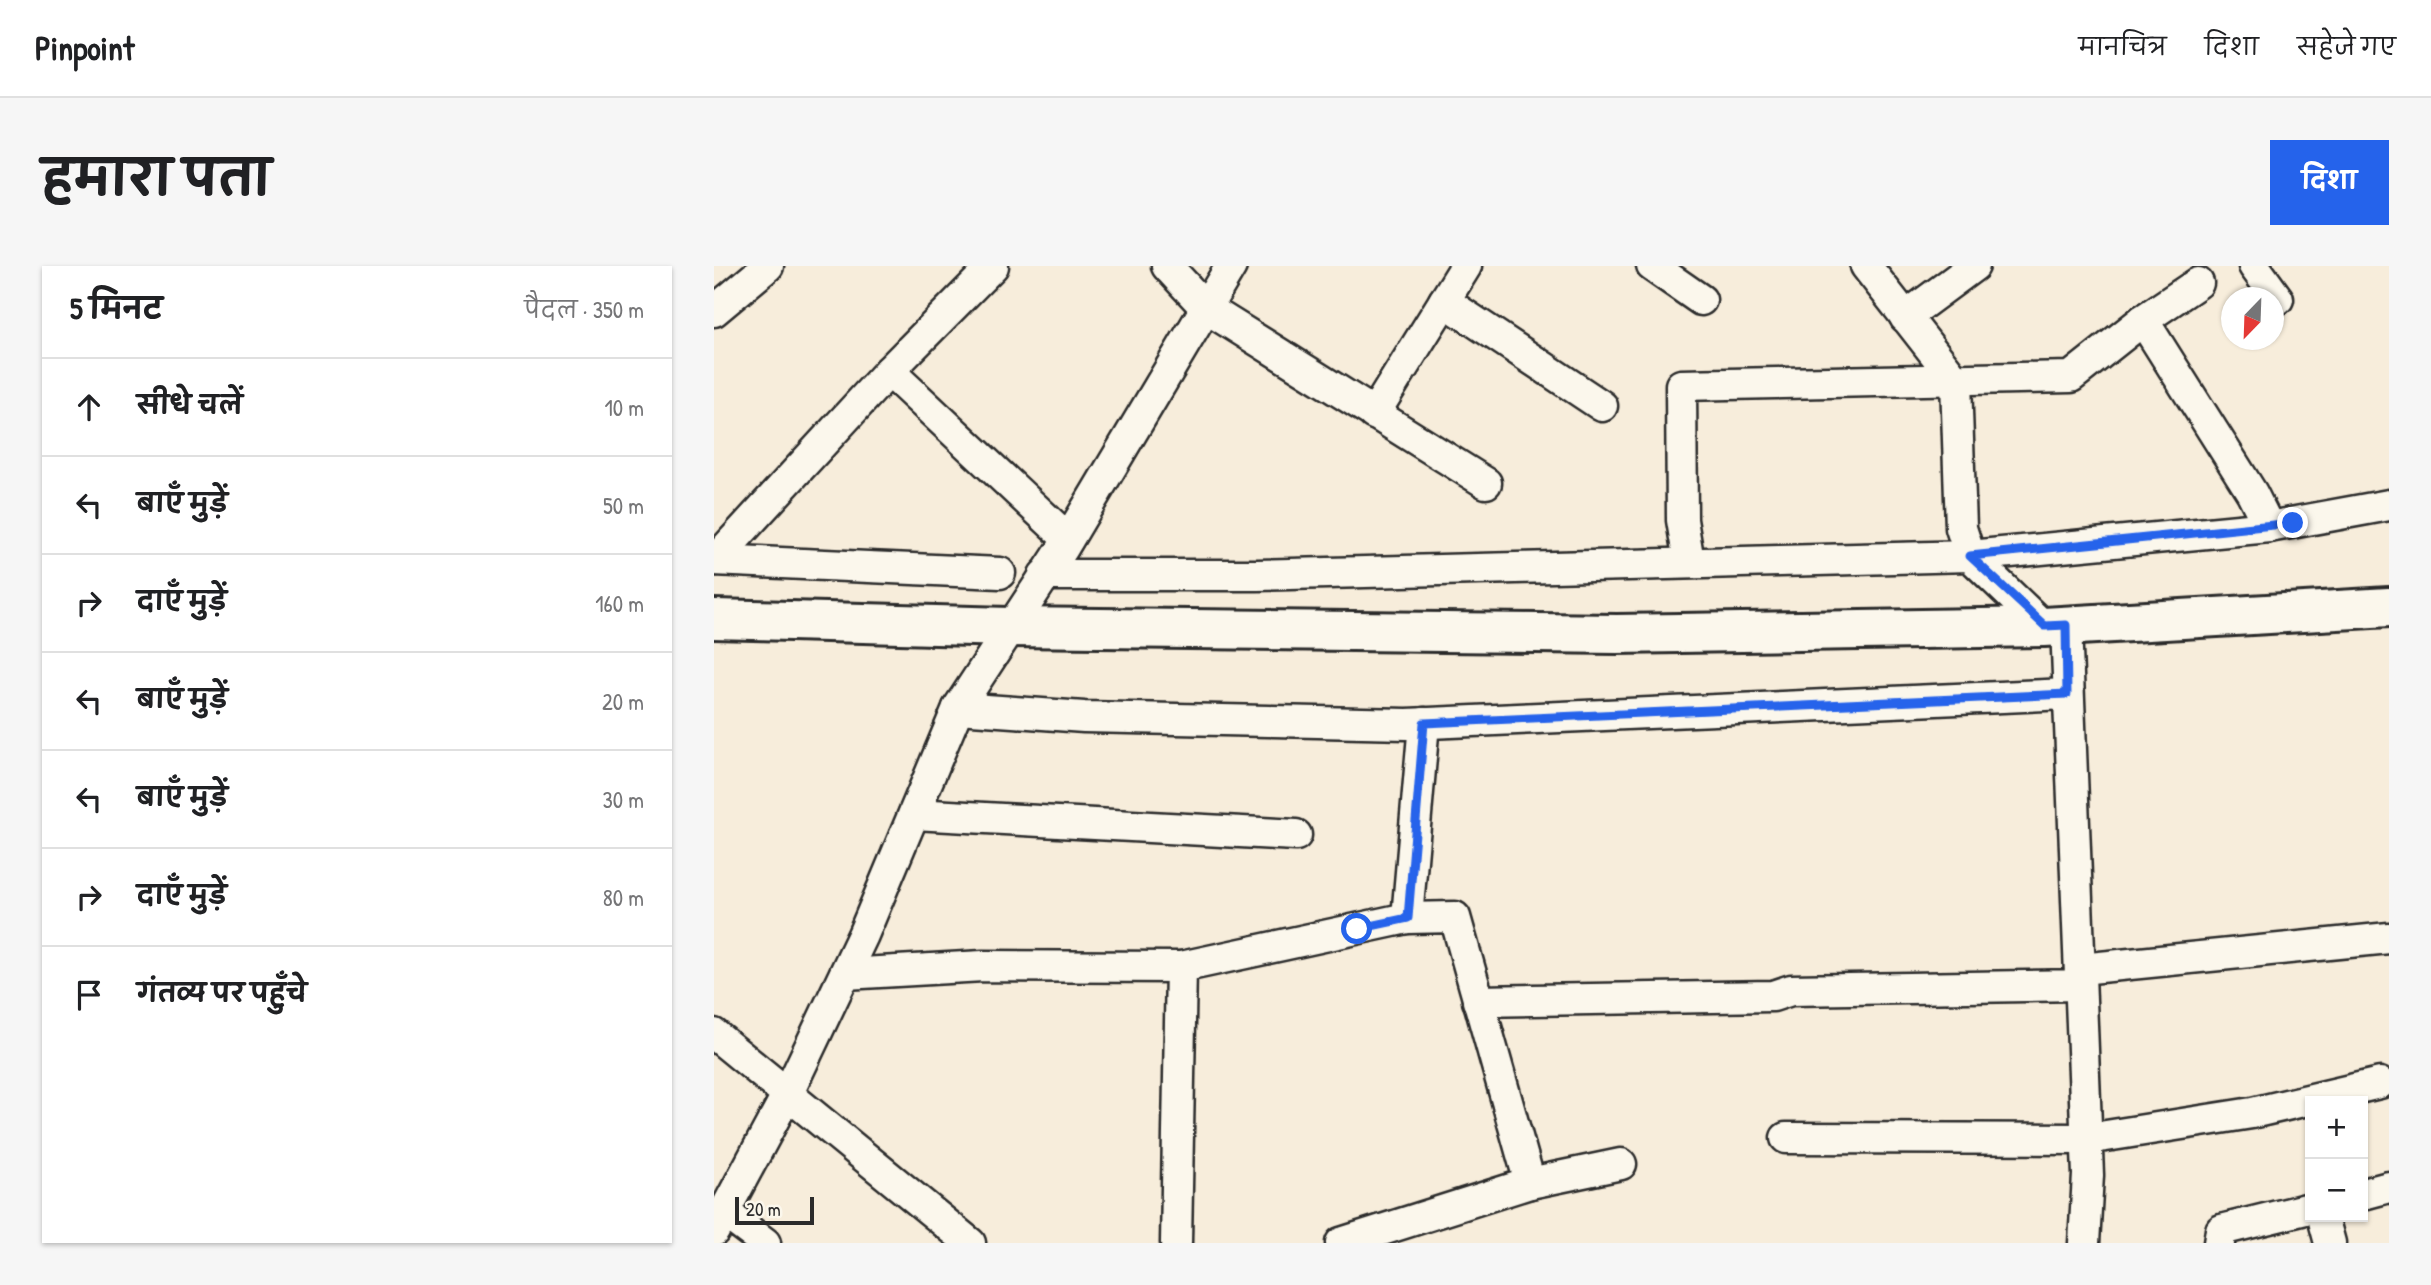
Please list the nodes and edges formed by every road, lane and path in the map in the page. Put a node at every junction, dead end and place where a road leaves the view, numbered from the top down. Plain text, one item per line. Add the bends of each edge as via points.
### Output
1 (768, 266) edge
2 (993, 266) edge
3 (1167, 266) edge
4 (1231, 266) edge
5 (1466, 266) edge
6 (1652, 266) edge
7 (1866, 266) edge
8 (1974, 266) edge
9 (2261, 268) edge
10 (2198, 283) dead end
11 (2271, 287) edge
12 (1701, 300) dead end
13 (1444, 301) junction
14 (1206, 308) junction
15 (714, 311) edge
16 (1905, 317) junction
17 (2143, 320) junction
18 (889, 371) junction
19 (1956, 381) junction
20 (1602, 406) dead end
21 (1374, 414) junction
22 (1486, 483) dead end
23 (2389, 505) edge
24 (2269, 527) junction
25 (1068, 538) junction
26 (1970, 556) junction
27 (714, 560) edge
28 (1689, 562) junction
29 (1000, 573) dead end
30 (1044, 575) junction
31 (2389, 607) edge
32 (714, 619) edge
33 (2055, 626) junction
34 (1009, 627) junction
35 (2067, 694) junction
36 (958, 708) junction
37 (1424, 723) junction
38 (914, 814) junction
39 (1296, 835) dead end
40 (1408, 918) junction
41 (2389, 938) edge
42 (1181, 967) junction
43 (2080, 969) junction
44 (845, 974) junction
45 (1478, 1001) junction
46 (714, 1034) edge
47 (2380, 1083) dead end
48 (788, 1093) junction
49 (1786, 1138) dead end
50 (2087, 1139) junction
51 (1621, 1164) dead end
52 (1530, 1183) junction
53 (2389, 1187) edge
54 (2368, 1193) edge
55 (2305, 1209) edge
56 (719, 1222) edge
57 (2324, 1222) edge
58 (765, 1243) edge
59 (970, 1243) edge
60 (1176, 1243) edge
61 (1341, 1243) edge
62 (2084, 1243) edge
63 (2219, 1243) edge
64 (2330, 1243) edge

1 - 15 street
2 - 18 street
3 - 14 street
4 - 14 street
5 - 13 street
6 - 12 street
7 - 16 street
8 - 16 street
9 - 11 street
10 - 17 street
13 - 20 street
13 - 21 street
14 - 21 street
14 - 25 street
16 - 19 street
17 - 19 street via 2071,377
17 - 24 street
18 - 25 street
18 - 27 street
19 - 26 street via 1961,528
19 - 28 street via 1681,385 1682,520
21 - 22 street
23 - 24 street
24 - 26 street
25 - 30 street
26 - 28 street
26 - 33 street
27 - 29 street
28 - 30 street via 1257,575
30 - 34 street
31 - 33 main road
32 - 34 main road
33 - 34 main road via 1617,634
33 - 35 street
34 - 36 street
35 - 37 street
35 - 43 street
36 - 37 street via 1084,717
36 - 38 street
37 - 40 street
38 - 39 street
38 - 44 street
40 - 42 street
40 - 45 street via 1455,916
41 - 43 street
42 - 44 street via 983,966
42 - 60 street
43 - 45 street via 2080,985
43 - 50 street
44 - 48 street
45 - 52 street
46 - 48 street
47 - 50 street via 2252,1113
48 - 56 street
48 - 59 street
49 - 50 street
50 - 62 street
51 - 52 street
52 - 61 street
53 - 54 street
55 - 63 street via 2221,1230
56 - 58 street
57 - 64 street

